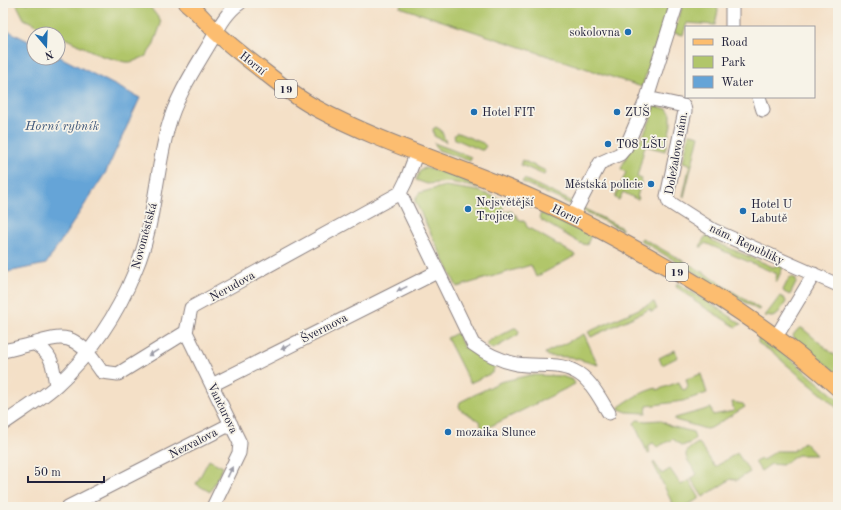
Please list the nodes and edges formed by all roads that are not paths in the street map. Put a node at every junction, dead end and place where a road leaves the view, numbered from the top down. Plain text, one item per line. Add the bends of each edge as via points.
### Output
1 (187, 3) edge
2 (240, 3) edge
3 (677, 3) edge
4 (732, 3) edge
5 (732, 26) edge
6 (216, 32) junction
7 (648, 98) junction
8 (759, 98) edge
9 (763, 110) dead end
10 (417, 152) junction
11 (400, 193) junction
12 (682, 210) joint
13 (572, 217) junction
14 (437, 272) junction
15 (814, 274) junction
16 (838, 285) edge
17 (186, 332) junction
18 (776, 337) junction
19 (35, 344) junction
20 (3, 351) edge
21 (88, 352) junction
22 (56, 385) junction
23 (212, 385) junction
24 (838, 388) edge
25 (609, 413) dead end
26 (3, 424) edge
27 (231, 424) junction
28 (68, 507) edge
29 (213, 507) edge

1 - 6 main road, 19
2 - 6 street, Novoměstská via 230,11
3 - 7 street
4 - 5 street
6 - 10 main road, Horní / 19 via 243,56 314,107
6 - 21 street, Novoměstská via 182,92 168,126 146,242 136,270 117,309
7 - 12 street, Doležalovo nám. via 684,106 667,199
7 - 13 street via 626,147 620,154 600,163
8 - 9 street
10 - 11 street
10 - 13 main road, Horní / 19 via 531,197
11 - 14 street
11 - 17 street, Nerudova via 191,308
12 - 15 street, nám. Republiky via 714,230
13 - 18 main road, Horní / 19 via 658,260
14 -> 23 street, Švermova
14 - 25 street via 473,344 488,354 516,364 561,366 575,371 587,381
15 - 16 street, nám. Republiky
15 - 18 street
17 -> 21 street via 118,374 102,372
17 - 23 street, Vančurova
18 - 24 main road, Horní / 19
19 - 20 street
19 - 21 street via 50,338 68,339
19 - 22 street via 51,359
21 - 22 street, Novoměstská
22 - 26 street, Novoměstská
23 - 27 street, Vančurova
27 - 28 street, Nezvalova
29 -> 27 street, Vančurova via 239,453 240,442

